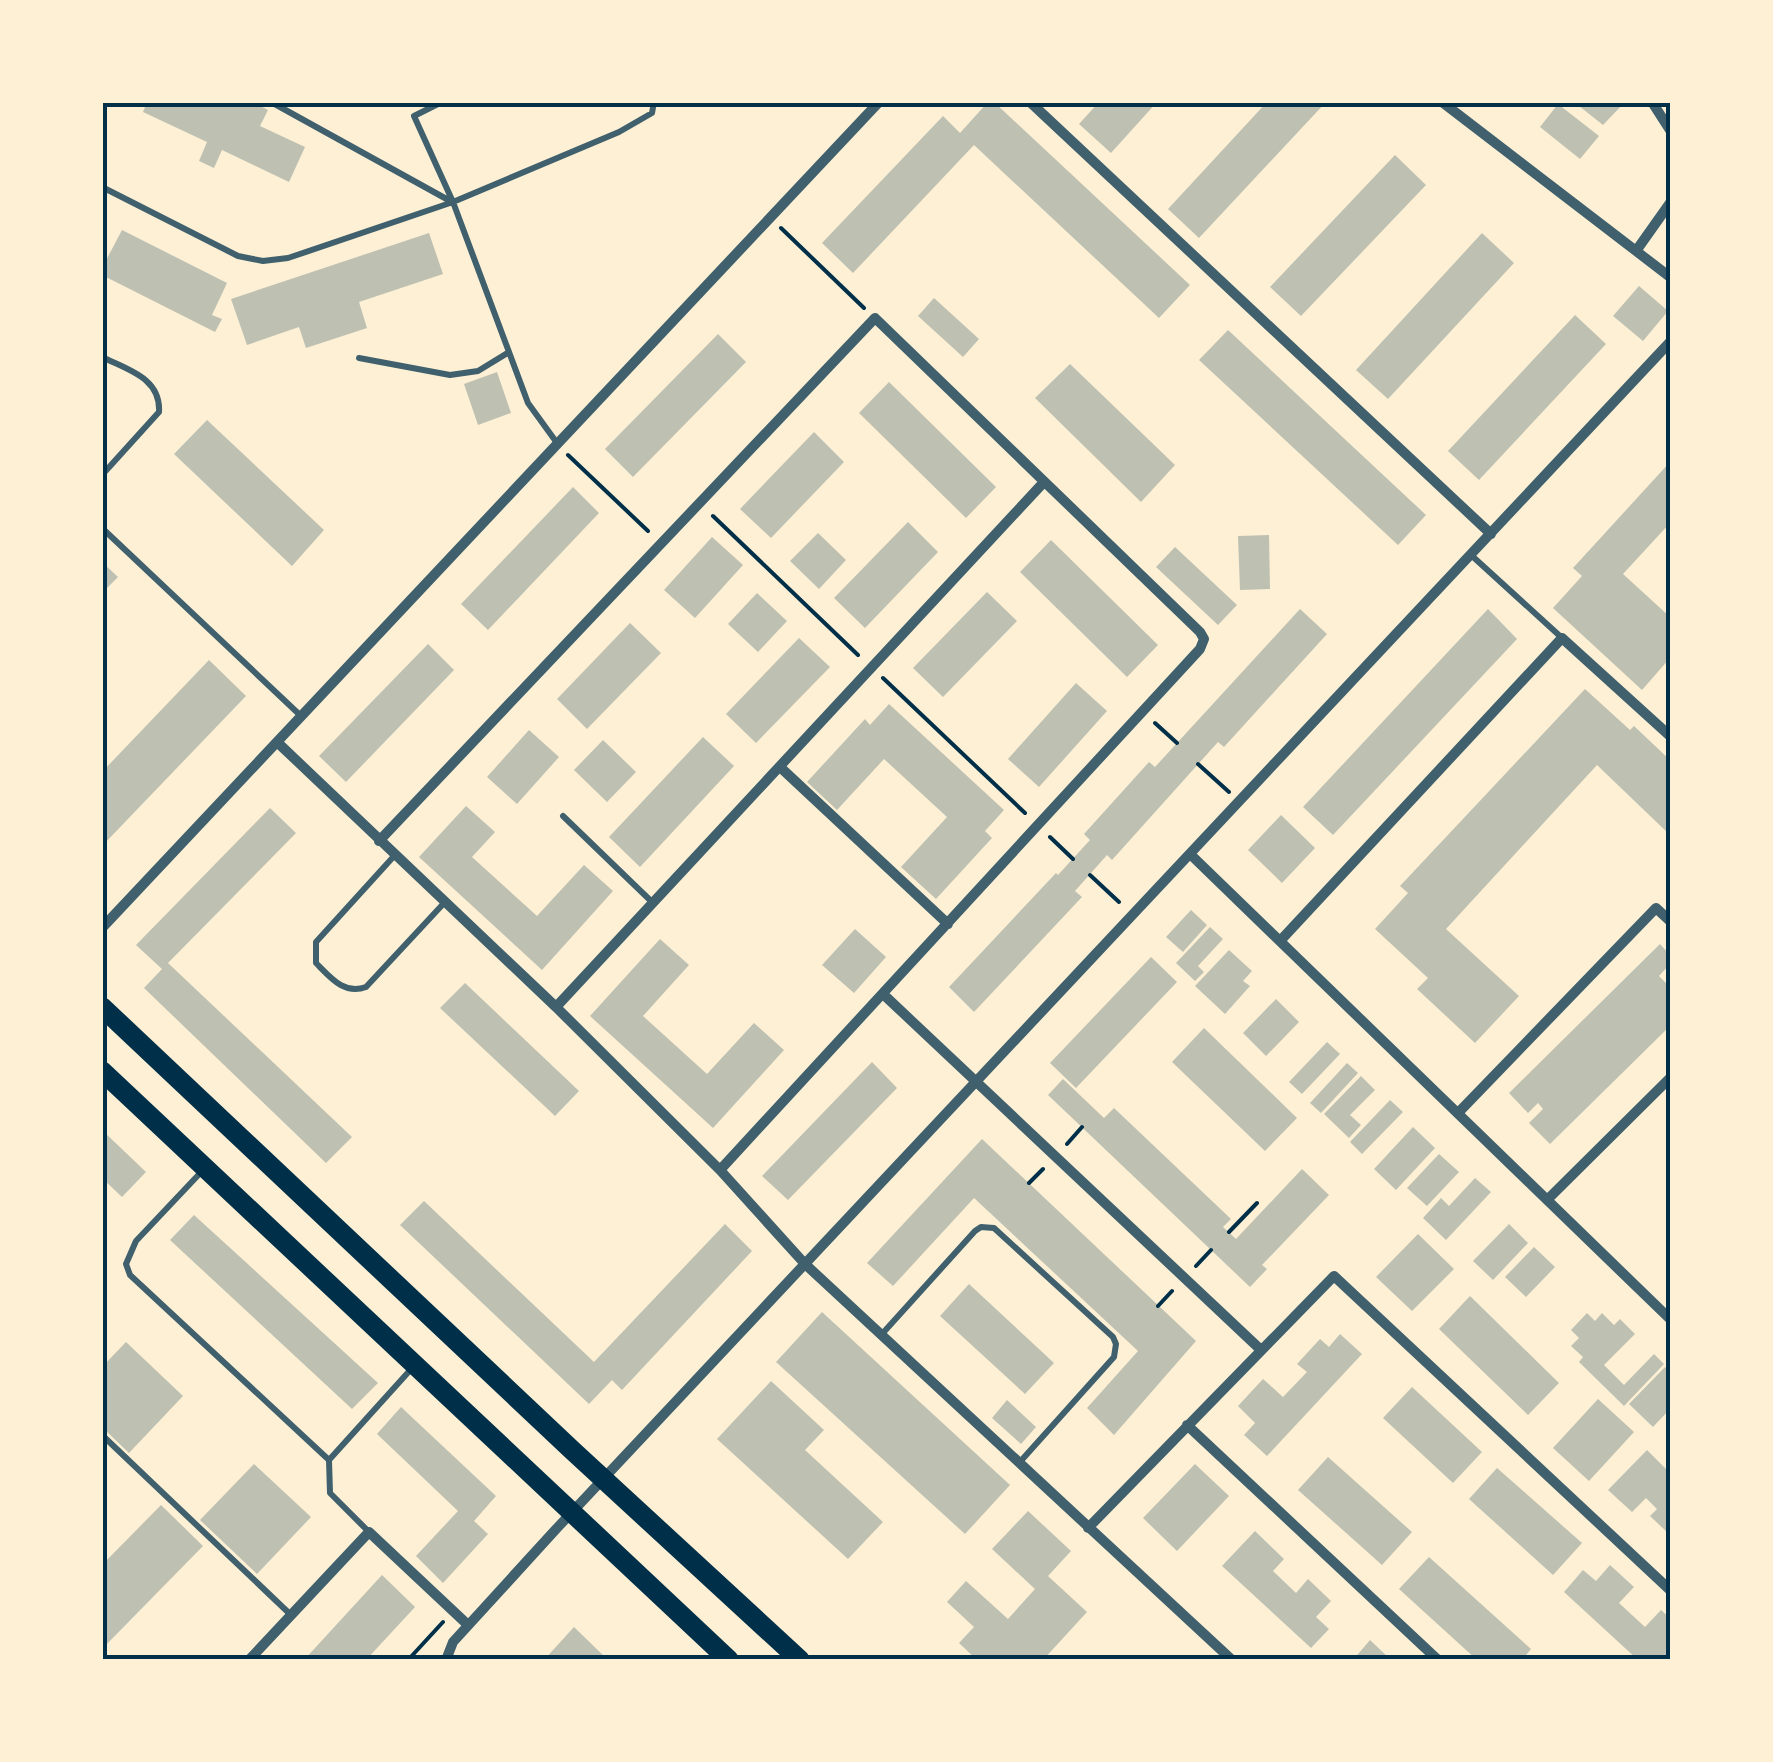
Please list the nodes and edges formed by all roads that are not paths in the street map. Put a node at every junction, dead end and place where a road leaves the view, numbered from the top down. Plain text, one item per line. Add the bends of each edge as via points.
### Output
1 (271, 102) edge
2 (416, 102) edge
3 (442, 102) edge
4 (654, 102) edge
5 (879, 102) edge
6 (1030, 102) edge
7 (1442, 102) edge
8 (1652, 102) edge
9 (414, 116) junction
10 (1670, 130) edge
11 (102, 187) edge
12 (453, 202) junction
13 (1670, 203) edge
14 (1636, 252) junction
15 (1670, 276) edge
16 (1670, 342) edge
17 (508, 352) junction
18 (102, 357) edge
19 (359, 358) dead end
20 (558, 444) junction
21 (102, 475) edge
22 (1044, 482) junction
23 (102, 528) edge
24 (1490, 534) junction
25 (1471, 555) junction
26 (1562, 638) junction
27 (302, 716) junction
28 (1670, 736) edge
29 (278, 742) junction
30 (780, 766) junction
31 (563, 816) dead end
32 (380, 841) junction
33 (1190, 854) junction
34 (395, 855) junction
35 (445, 902) junction
36 (653, 903) junction
37 (1670, 921) edge
38 (948, 924) junction
39 (102, 928) edge
40 (1280, 941) junction
41 (883, 994) junction
42 (102, 1007) edge
43 (556, 1008) junction
44 (102, 1071) edge
45 (1670, 1078) edge
46 (977, 1081) junction
47 (1458, 1113) junction
48 (204, 1168) junction
49 (720, 1170) junction
50 (1548, 1200) junction
51 (805, 1264) junction
52 (1670, 1319) edge
53 (881, 1335) junction
54 (1261, 1350) junction
55 (414, 1366) junction
56 (1187, 1425) junction
57 (102, 1435) edge
58 (329, 1460) junction
59 (1019, 1463) junction
60 (604, 1479) junction
61 (571, 1513) junction
62 (1088, 1528) junction
63 (369, 1532) junction
64 (1670, 1590) edge
65 (291, 1615) junction
66 (468, 1625) junction
67 (249, 1660) edge
68 (446, 1660) edge
69 (730, 1660) edge
70 (800, 1660) edge
71 (1232, 1660) edge
72 (1438, 1660) edge

1 - 12 lane
2 - 9 lane
3 - 9 lane
4 - 12 lane via 644,120
5 - 20 street
6 - 24 street
7 - 14 street
8 - 10 street
9 - 12 lane
11 - 12 lane via 238,256 262,261
12 - 17 lane
13 - 14 street
14 - 15 street
16 - 24 street
17 - 19 lane via 478,371 450,375
17 - 20 lane via 528,403
18 - 21 lane via 145,378 160,400 159,412
20 - 27 street
22 - 30 street
22 - 32 street via 875,318
22 - 38 street via 1204,640
23 - 27 lane
24 - 25 street
25 - 26 lane
25 - 33 street
26 - 28 street
26 - 40 street
27 - 29 street
29 - 32 street
29 - 39 street
30 - 36 street
30 - 38 street
31 - 36 lane
32 - 34 street
33 - 40 street
33 - 46 street
34 - 35 street
34 - 35 lane via 316,942 316,962 326,973 346,990 366,987
35 - 43 street
36 - 43 street
37 - 47 street via 1656,908
38 - 41 street
40 - 47 street
41 - 46 street
41 - 49 street
42 - 60 main road
43 - 49 street
44 - 48 main road
45 - 50 street
46 - 51 street
46 - 54 street
47 - 50 street
48 - 55 main road
48 - 58 lane via 129,1250 130,1274
49 - 51 street
50 - 52 street
51 - 53 street
51 - 60 street
53 - 59 street
53 - 59 lane via 975,1231 988,1226 1113,1336 1114,1357
54 - 56 street
54 - 64 street via 1334,1276
55 - 58 lane
55 - 61 main road
56 - 62 street
56 - 72 street
57 - 65 lane
58 - 63 lane via 330,1494
59 - 62 street
60 - 61 street
60 - 70 main road
61 - 66 street
61 - 69 main road
62 - 71 street
63 - 65 street
63 - 66 street
65 - 67 street
66 - 68 street

